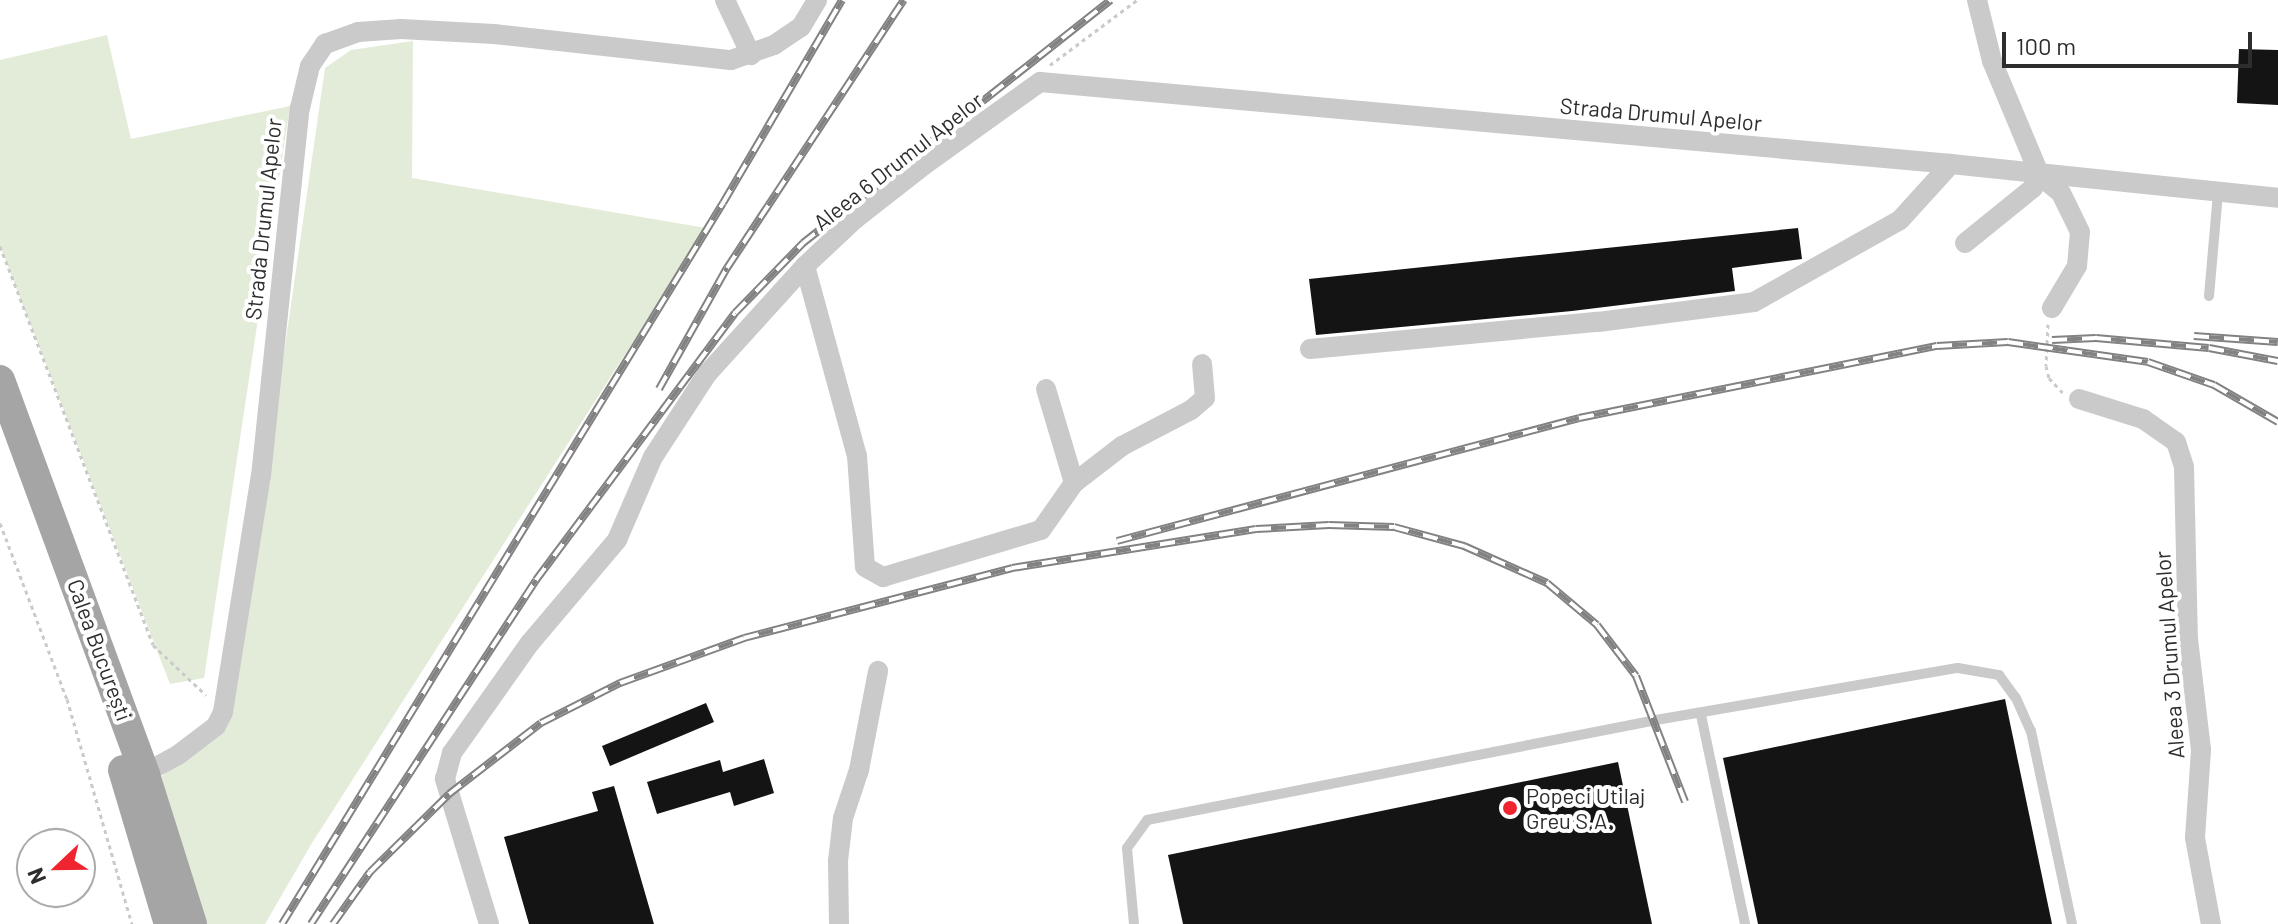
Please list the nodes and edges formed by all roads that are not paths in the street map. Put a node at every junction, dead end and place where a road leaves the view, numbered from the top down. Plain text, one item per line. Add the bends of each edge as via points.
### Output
1 (725, 0) edge
2 (817, 0) edge
3 (1977, 0) edge
4 (751, 55) junction
5 (1040, 82) joint
6 (1951, 164) junction
7 (2040, 176) junction
8 (2218, 193) junction
9 (2278, 198) edge
10 (1965, 243) dead end
11 (805, 266) junction
12 (2209, 296) dead end
13 (2052, 308) road end
14 (1310, 349) dead end
15 (1202, 364) dead end
16 (0, 380) edge
17 (1046, 389) dead end
18 (2079, 399) road end
19 (0, 434) edge
20 (1074, 483) junction
21 (878, 671) dead end
22 (1701, 715) junction
23 (136, 778) junction
24 (169, 924) edge
25 (192, 924) edge
26 (489, 924) edge
27 (839, 924) edge
28 (1134, 924) edge
29 (1745, 924) edge
30 (2072, 924) edge
31 (2211, 924) edge

1 - 4 street
2 - 4 street via 801,27
3 - 7 street via 1992,61
4 - 23 street, Strada Drumul Apelor via 708,59 494,34 401,29 358,32 325,44 310,66 300,108 261,476 223,712 216,726
5 - 6 street, Strada Drumul Apelor
5 - 11 street, Aleea 6 Drumul Apelor via 924,165
6 - 7 street, Strada Drumul Apelor
6 - 14 street via 1900,220 1754,302
7 - 8 street, Strada Drumul Apelor
7 - 10 street via 2033,188
7 - 13 street via 2061,193 2080,232 2077,266
8 - 9 street, Strada Drumul Apelor
8 - 12 lane
11 - 20 street via 857,456 865,567 883,577 1041,530
11 - 26 street, Aleea 6 Drumul Apelor via 707,374 653,457 617,540 530,643 452,753 445,779
15 - 20 street via 1205,398 1122,446
16 - 23 main road, Calea București
17 - 20 street
18 - 31 street, Aleea 3 Drumul Apelor via 2143,419 2176,442 2184,467 2188,639 2201,750 2195,838
19 - 23 main road, Calea București
21 - 27 street via 859,770 843,818
22 - 28 lane via 1147,820 1127,848
22 - 29 lane
22 - 30 lane via 1958,668 1999,675 2031,731
23 - 24 main road, Calea București
23 - 25 main road, Calea București

